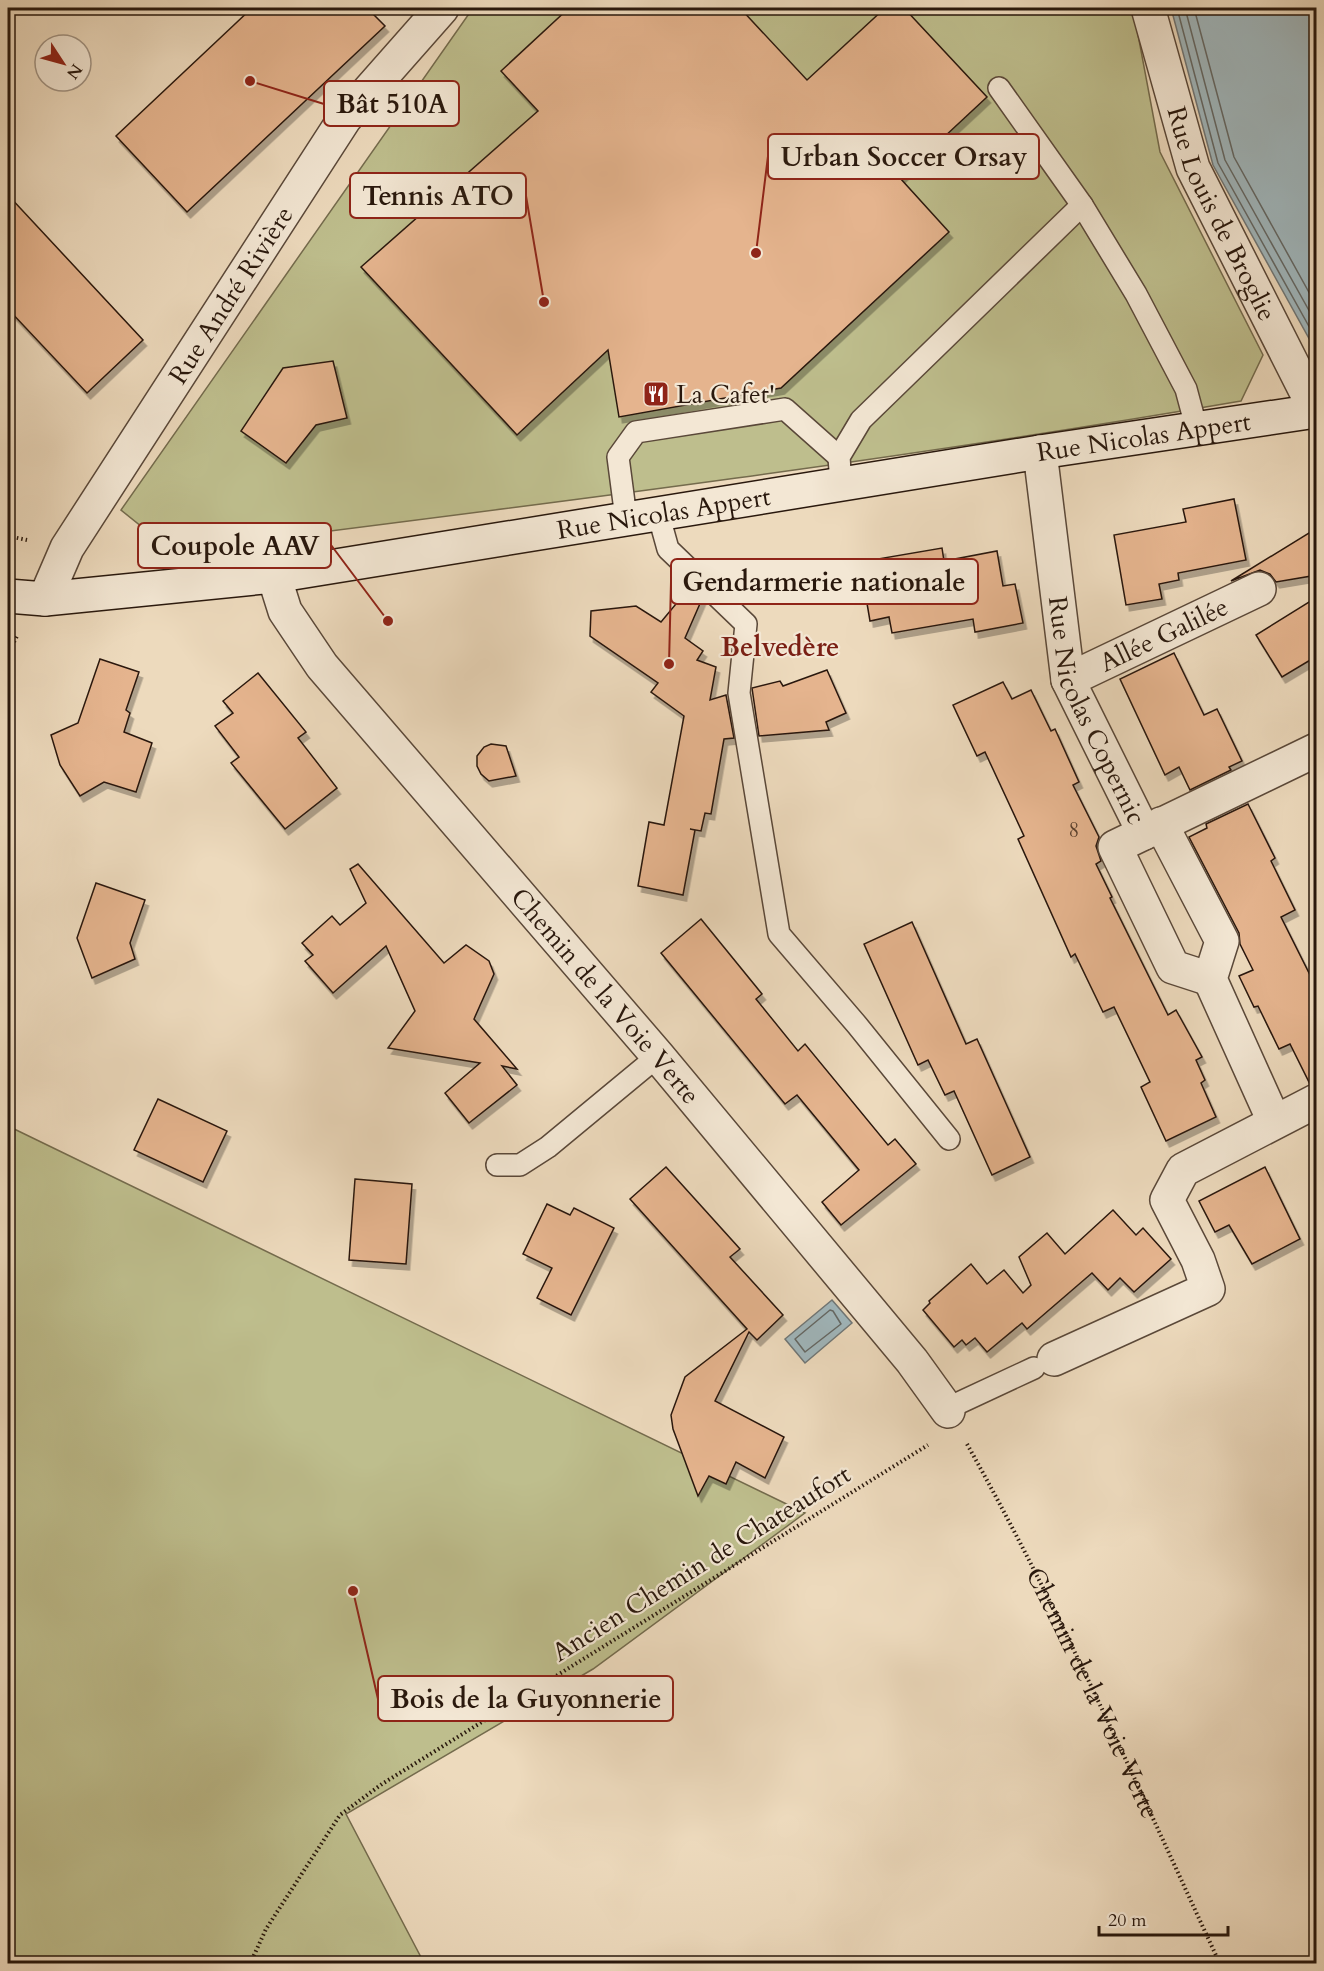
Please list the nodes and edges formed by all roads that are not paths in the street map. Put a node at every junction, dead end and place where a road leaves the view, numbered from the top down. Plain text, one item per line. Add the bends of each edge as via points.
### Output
1 (442, 8) edge
2 (1148, 8) edge
3 (999, 88) dead end
4 (1082, 205) junction
5 (1316, 411) edge
6 (1197, 430) junction
7 (1040, 452) junction
8 (840, 470) junction
9 (658, 513) junction
10 (626, 518) junction
11 (274, 576) junction
12 (1259, 589) dead end
13 (8, 596) edge
14 (45, 599) junction
15 (1068, 681) junction
16 (1317, 750) edge
17 (1153, 828) junction
18 (1210, 979) junction
19 (658, 1056) junction
20 (1317, 1101) edge
21 (1274, 1121) junction
22 (949, 1139) dead end
23 (497, 1165) dead end
24 (1044, 1364) joint
25 (949, 1424) joint

1 - 14 street, Rue André Rivière via 345,118 67,548
2 - 5 street, Rue Louis de Broglie via 1193,168
3 - 4 lane
4 - 6 lane via 1136,294 1186,389
4 - 8 lane via 861,420
5 - 6 street, Rue Nicolas Appert
6 - 7 street, Rue Nicolas Appert
7 - 8 street, Rue Nicolas Appert
7 - 15 street, Rue Nicolas Copernic
8 - 9 street, Rue Nicolas Appert
8 - 10 lane via 785,409 636,432 618,457
9 - 10 street, Rue Nicolas Appert
9 - 22 lane via 668,549 746,624 739,693 779,934
10 - 11 street, Rue Nicolas Appert
11 - 14 street, Rue Nicolas Appert
11 - 19 street, Chemin de la Voie Verte via 285,611 322,666
12 - 15 street, Allée Galilée
13 - 14 street, Rue Nicolas Appert
15 - 17 street, Rue Nicolas Copernic
16 - 17 street
17 - 18 street, Rue Nicolas Copernic via 1222,941
17 - 18 street, Rue Nicolas Copernic via 1115,847 1173,966
18 - 21 street
19 - 23 lane via 548,1147 520,1165
19 - 25 street, Chemin de la Voie Verte via 912,1361
20 - 21 street
21 - 24 street via 1183,1170 1167,1200 1198,1260 1208,1289
24 - 25 lane

